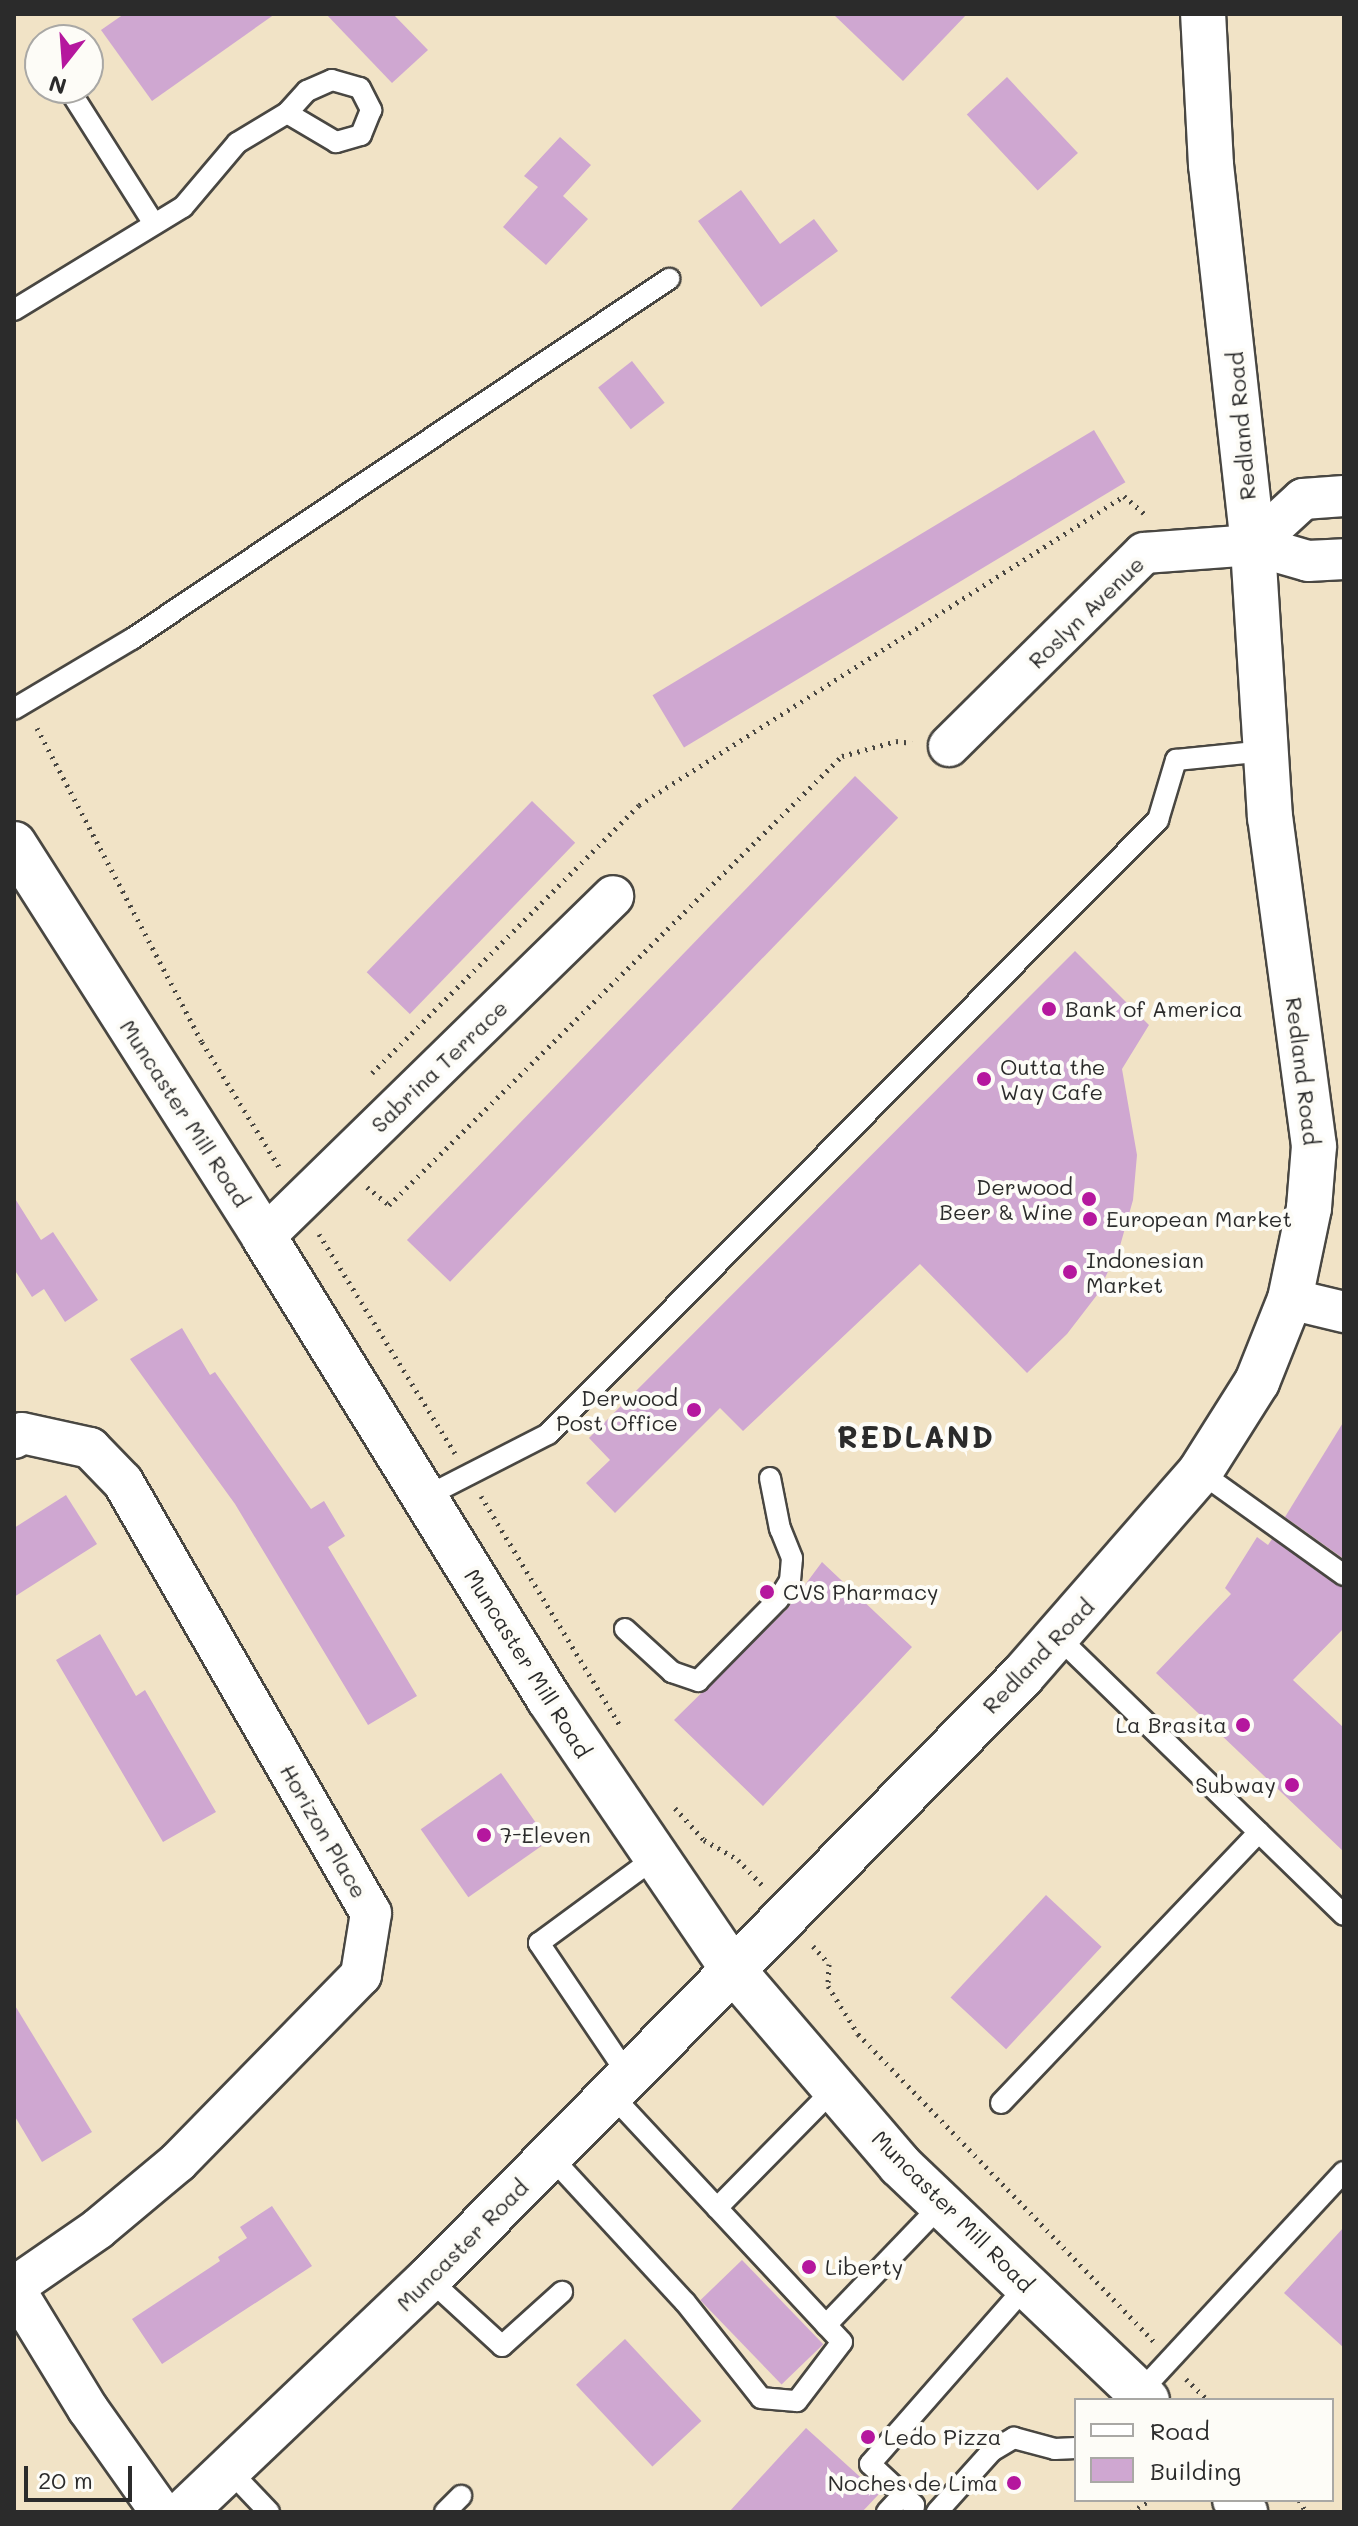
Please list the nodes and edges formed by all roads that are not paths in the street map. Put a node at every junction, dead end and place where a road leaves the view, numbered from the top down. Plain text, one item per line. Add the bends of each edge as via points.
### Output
1 (1203, 14) edge
2 (78, 104) edge
3 (287, 113) dead end
4 (154, 224) junction
5 (669, 279) dead end
6 (14, 310) edge
7 (1344, 496) edge
8 (1253, 545) junction
9 (1344, 559) edge
10 (18, 706) edge
11 (949, 746) road end
12 (1266, 751) junction
13 (14, 844) edge
14 (613, 896) dead end
15 (264, 1237) junction
16 (1290, 1299) junction
17 (1344, 1312) edge
18 (14, 1438) edge
19 (1200, 1472) junction
20 (770, 1478) dead end
21 (425, 1497) junction
22 (1344, 1575) edge
23 (625, 1629) dead end
24 (1057, 1636) junction
25 (1259, 1832) junction
26 (656, 1857) junction
27 (1344, 1915) edge
28 (733, 1970) junction
29 (621, 2086) junction
30 (835, 2088) junction
31 (1001, 2103) dead end
32 (551, 2157) junction
33 (1344, 2172) edge
34 (942, 2204) junction
35 (717, 2208) junction
36 (429, 2279) junction
37 (1027, 2285) junction
38 (14, 2287) edge
39 (562, 2292) dead end
40 (826, 2325) junction
41 (1148, 2390) edge
42 (1074, 2448) edge
43 (229, 2470) junction
44 (461, 2496) dead end
45 (908, 2503) edge
46 (161, 2512) edge
47 (184, 2512) edge
48 (269, 2512) edge
49 (445, 2512) edge
50 (887, 2512) edge
51 (937, 2512) edge

1 - 8 main road, Redland Road via 1211,165
2 - 4 lane
3 - 4 lane via 237,143 183,207
4 - 6 lane
5 - 10 lane via 132,639
7 - 8 street via 1303,499
8 - 9 street, Roslyn Avenue via 1308,561
8 - 11 street, Roslyn Avenue via 1144,553
8 - 12 main road, Redland Road
12 - 16 main road, Redland Road via 1314,1146 1309,1208
12 - 21 lane via 1176,760 1158,820 548,1434
13 - 15 main road, Muncaster Mill Road
14 - 15 street, Sabrina Terrace
15 - 21 main road, Muncaster Mill Road
16 - 17 street
16 - 19 main road, Redland Road via 1257,1382
18 - 38 street, Horizon Place via 22,1433 90,1448 123,1482 371,1913 361,1975 178,2162 98,2229
19 - 22 lane
19 - 24 main road, Redland Road
20 - 23 lane via 792,1558 790,1581 778,1600 698,1681 672,1672
21 - 26 main road, Muncaster Mill Road via 549,1699
24 - 25 lane
24 - 28 main road, Redland Road
25 - 27 lane
25 - 31 lane
26 - 28 main road, Muncaster Mill Road
26 - 29 lane via 539,1943
28 - 29 main road, Muncaster Road
28 - 30 main road, Muncaster Mill Road
29 - 32 main road, Muncaster Road
29 - 35 lane
30 - 34 main road, Muncaster Mill Road via 900,2165
30 - 35 lane
32 - 36 main road, Muncaster Road
32 - 40 lane via 685,2302 761,2398 797,2401 842,2342
33 - 41 lane
34 - 37 main road, Muncaster Mill Road
34 - 40 lane
35 - 40 lane
36 - 39 lane via 502,2346
36 - 43 main road, Muncaster Road
37 - 41 main road, Muncaster Mill Road
37 - 45 lane via 870,2464
38 - 46 street via 88,2409
42 - 51 lane via 1055,2449 1014,2438 992,2451
43 - 47 main road, Muncaster Road
43 - 48 lane
44 - 49 lane
45 - 50 lane

